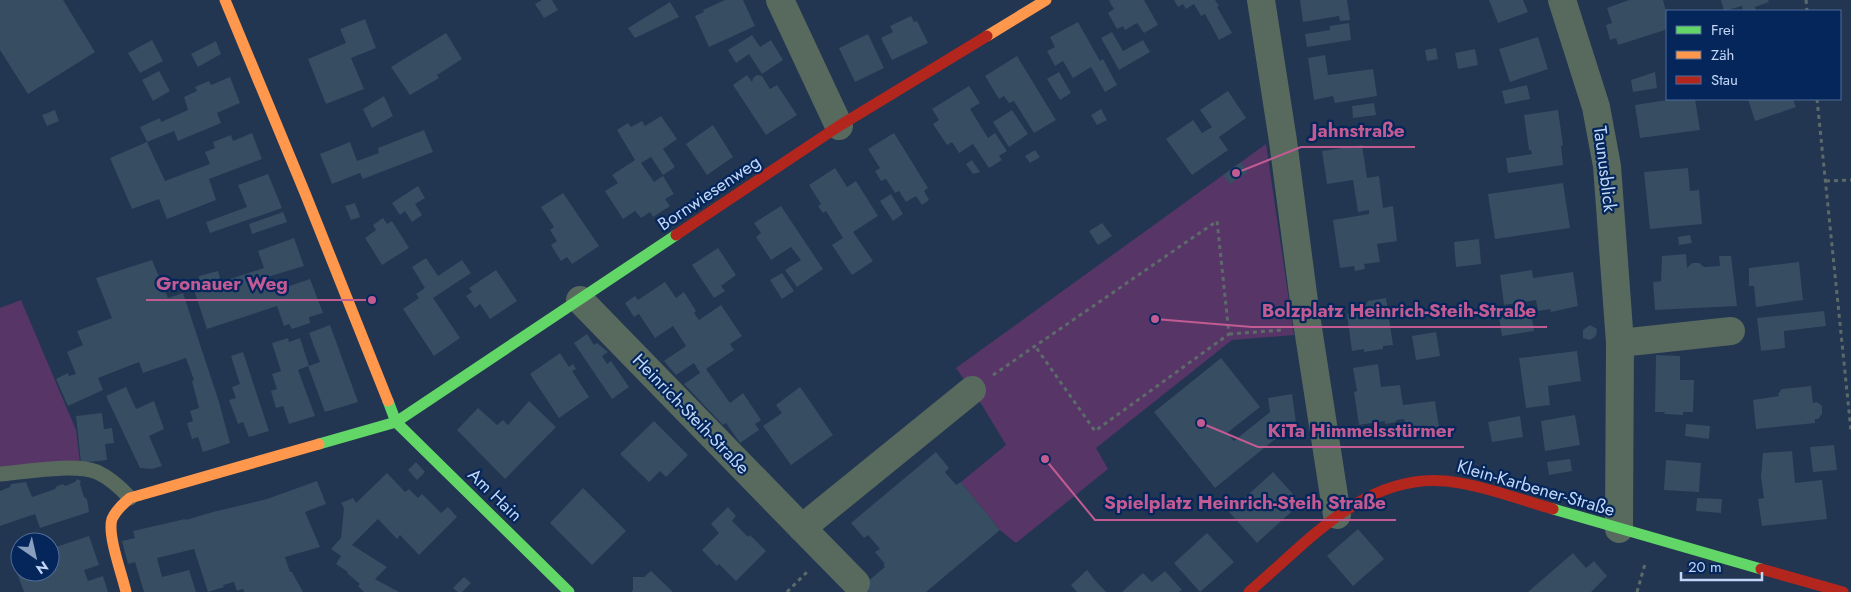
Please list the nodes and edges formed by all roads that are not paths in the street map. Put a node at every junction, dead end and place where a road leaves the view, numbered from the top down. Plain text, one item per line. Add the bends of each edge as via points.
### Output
1 (225, 0) edge
2 (780, 0) edge
3 (1046, 0) edge
4 (1260, 0) edge
5 (1562, 0) edge
6 (839, 126) junction
7 (580, 300) junction
8 (1731, 331) dead end
9 (1620, 343) junction
10 (972, 390) road end
11 (396, 422) junction
12 (0, 474) edge
13 (130, 498) junction
14 (1336, 515) junction
15 (802, 528) junction
16 (1619, 529) junction
17 (856, 583) dead end
18 (126, 592) edge
19 (570, 592) edge
20 (1249, 592) edge
21 (1842, 592) edge

1 - 11 street
2 - 6 street
3 - 6 street, Bornwiesenweg
4 - 14 street
5 - 9 street, Taunusblick via 1603,138
6 - 7 street, Bornwiesenweg
7 - 11 street, Bornwiesenweg
7 - 15 street, Heinrich-Steih-Straße
8 - 9 street
9 - 16 street, Taunusblick
10 - 15 street
11 - 13 street, Bornwiesenweg
11 - 19 street, Am Hain
12 - 13 lane via 75,468 96,472 116,483
13 - 18 street via 121,505 109,532
14 - 16 street, Klein-Karbener-Straße via 1379,490 1436,480 1466,484
14 - 20 street, Klein-Karbener-Straße
15 - 17 street, Heinrich-Steih-Straße
16 - 21 street, Klein-Karbener-Straße

